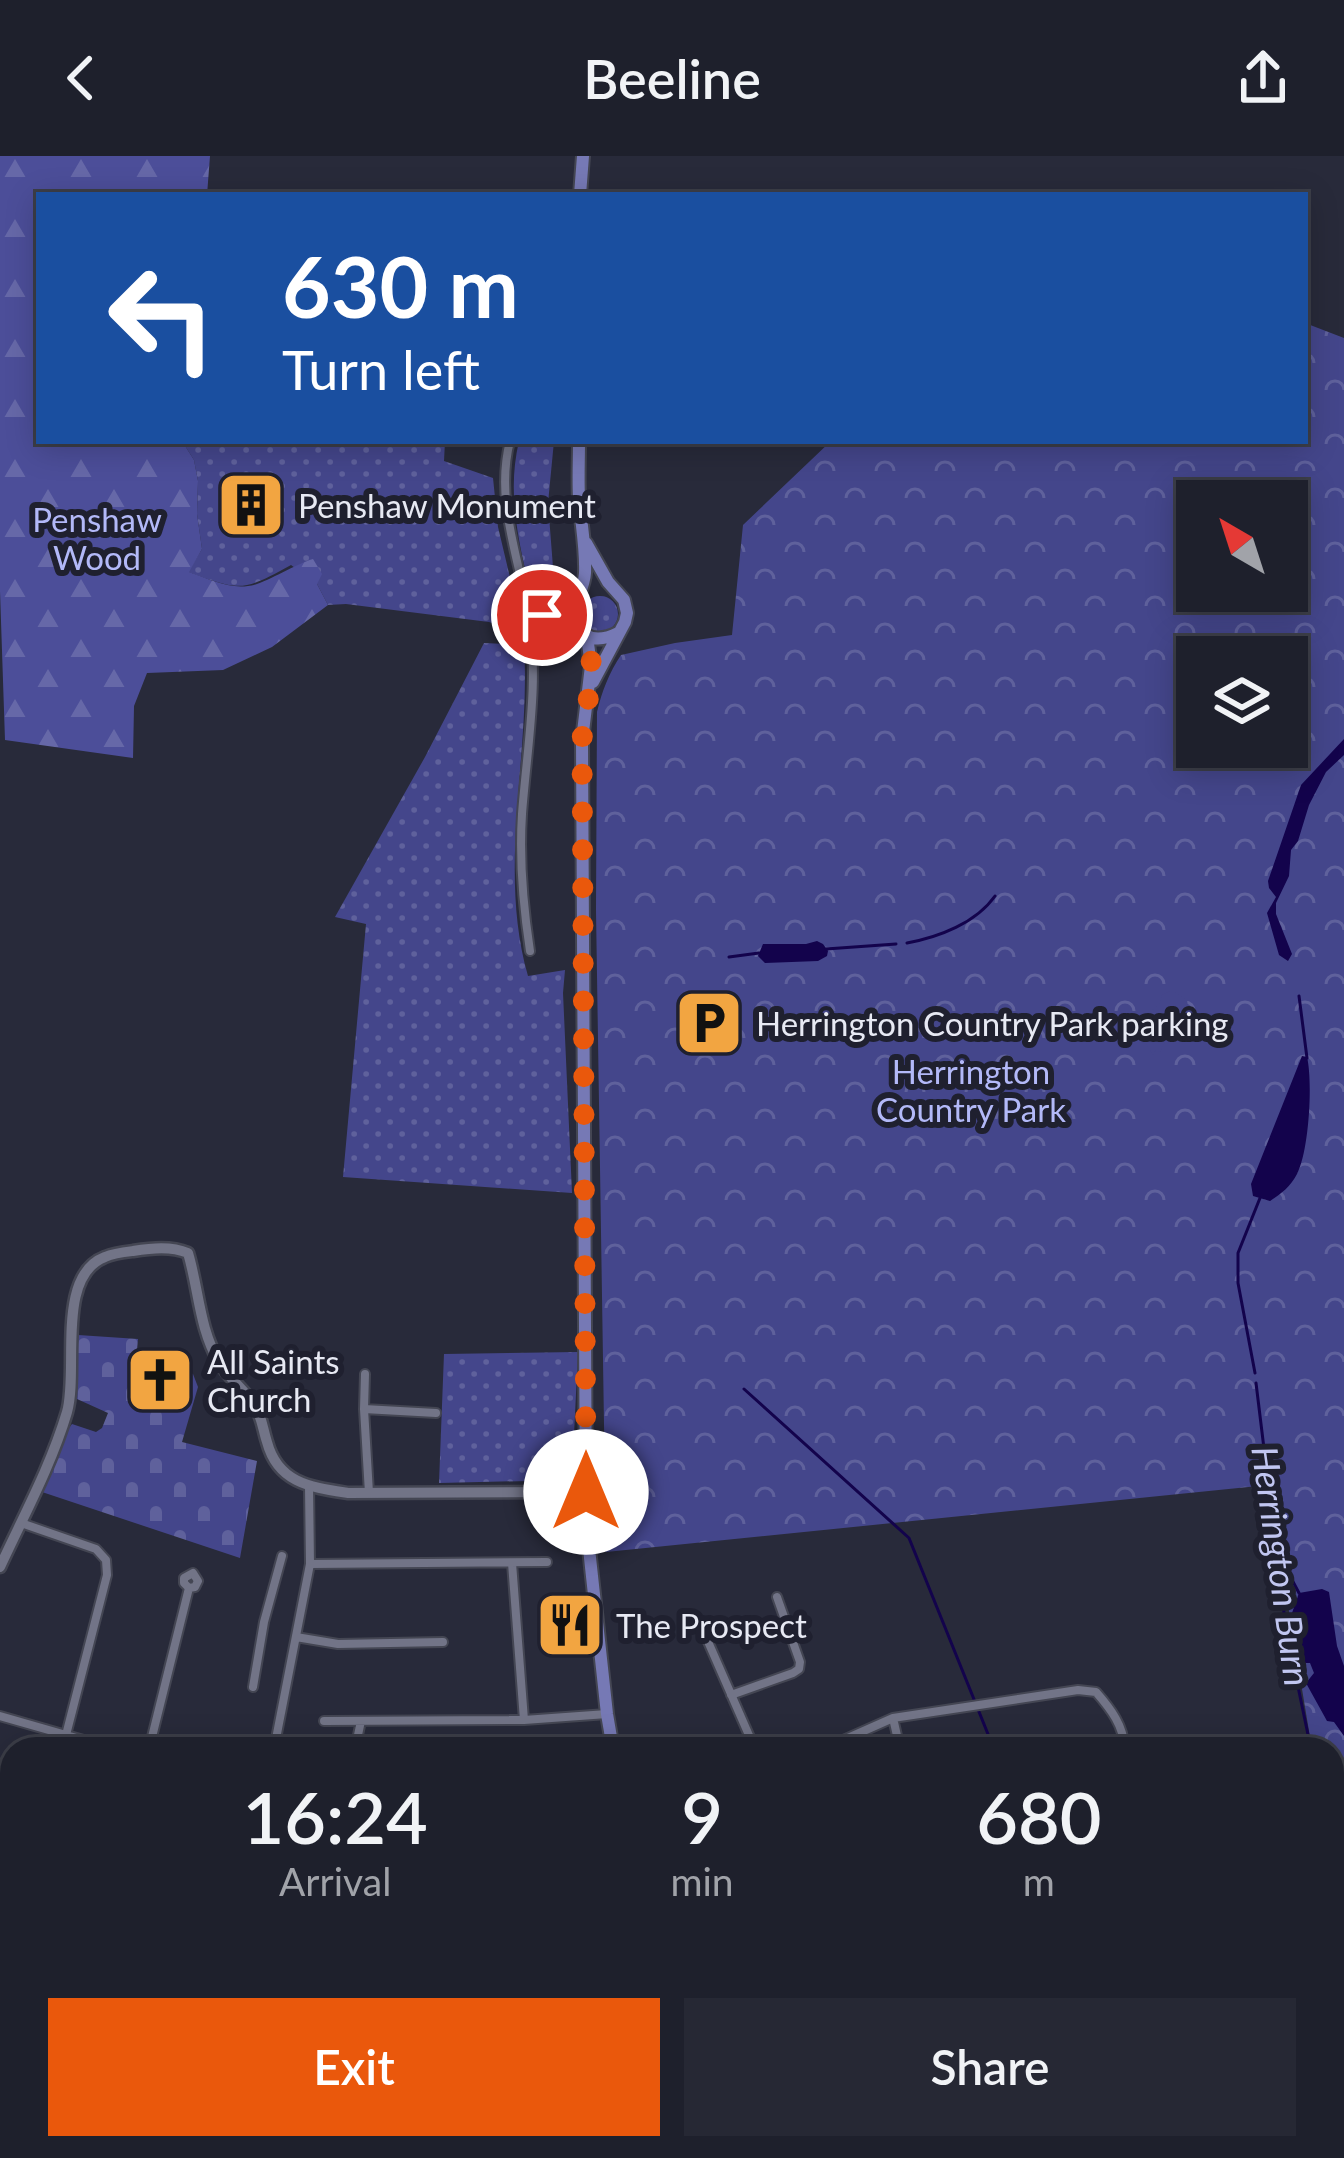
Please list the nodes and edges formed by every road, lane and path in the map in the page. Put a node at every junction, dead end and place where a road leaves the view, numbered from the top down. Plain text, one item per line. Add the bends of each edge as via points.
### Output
1 (583, 156) edge
2 (580, 192) edge
3 (510, 444) edge
4 (579, 444) edge
5 (584, 539) junction
6 (616, 591) junction
7 (579, 599) junction
8 (542, 615) junction
9 (529, 616) junction
10 (582, 631) junction
11 (618, 633) junction
12 (590, 688) junction
13 (530, 951) dead end
14 (365, 1374) dead end
15 (364, 1409) junction
16 (436, 1413) dead end
17 (309, 1486) junction
18 (586, 1492) junction
19 (369, 1493) junction
20 (20, 1523) junction
21 (283, 1556) dead end
22 (547, 1562) dead end
23 (512, 1563) junction
24 (310, 1564) junction
25 (0, 1568) edge
26 (189, 1588) dead end
27 (777, 1597) dead end
28 (297, 1632) junction
29 (706, 1637) dead end
30 (442, 1642) dead end
31 (253, 1688) dead end
32 (731, 1695) junction
33 (607, 1714) junction
34 (0, 1716) edge
35 (893, 1718) junction
36 (361, 1720) junction
37 (524, 1720) junction
38 (324, 1721) dead end
39 (66, 1735) junction
40 (73, 1737) edge
41 (152, 1737) edge
42 (276, 1737) edge
43 (358, 1737) edge
44 (611, 1737) edge
45 (749, 1737) edge
46 (855, 1737) edge
47 (897, 1737) edge
48 (1124, 1737) edge

1 - 2 main road
3 - 9 street via 504,497
4 - 5 main road
5 - 6 main road
5 - 7 main road
6 - 7 main road via 596,586
6 - 11 main road via 627,613
7 - 8 street
7 - 10 main road
8 - 9 street
8 - 10 street
9 - 13 street via 533,683 521,875
10 - 11 main road via 601,639
10 - 12 main road
11 - 12 main road
12 - 18 main road via 582,740
14 - 15 street
15 - 16 street
15 - 19 street
17 - 19 street
17 - 20 street via 277,1467 260,1415 217,1359 188,1253 155,1248 103,1257 86,1271 72,1312 70,1400
17 - 24 street
18 - 19 street
18 - 33 main road
20 - 25 street
20 - 39 street via 96,1549 106,1560
21 - 31 street
22 - 23 street
23 - 24 street
23 - 37 street
24 - 28 street
26 - 41 street
27 - 32 street via 799,1669
28 - 30 street via 338,1644
28 - 42 street
29 - 32 street
32 - 45 street
33 - 37 street
33 - 44 main road
34 - 39 street
35 - 46 street
35 - 47 street
35 - 48 street via 1078,1690 1096,1692
36 - 37 street
36 - 38 street
36 - 43 street
39 - 40 street

